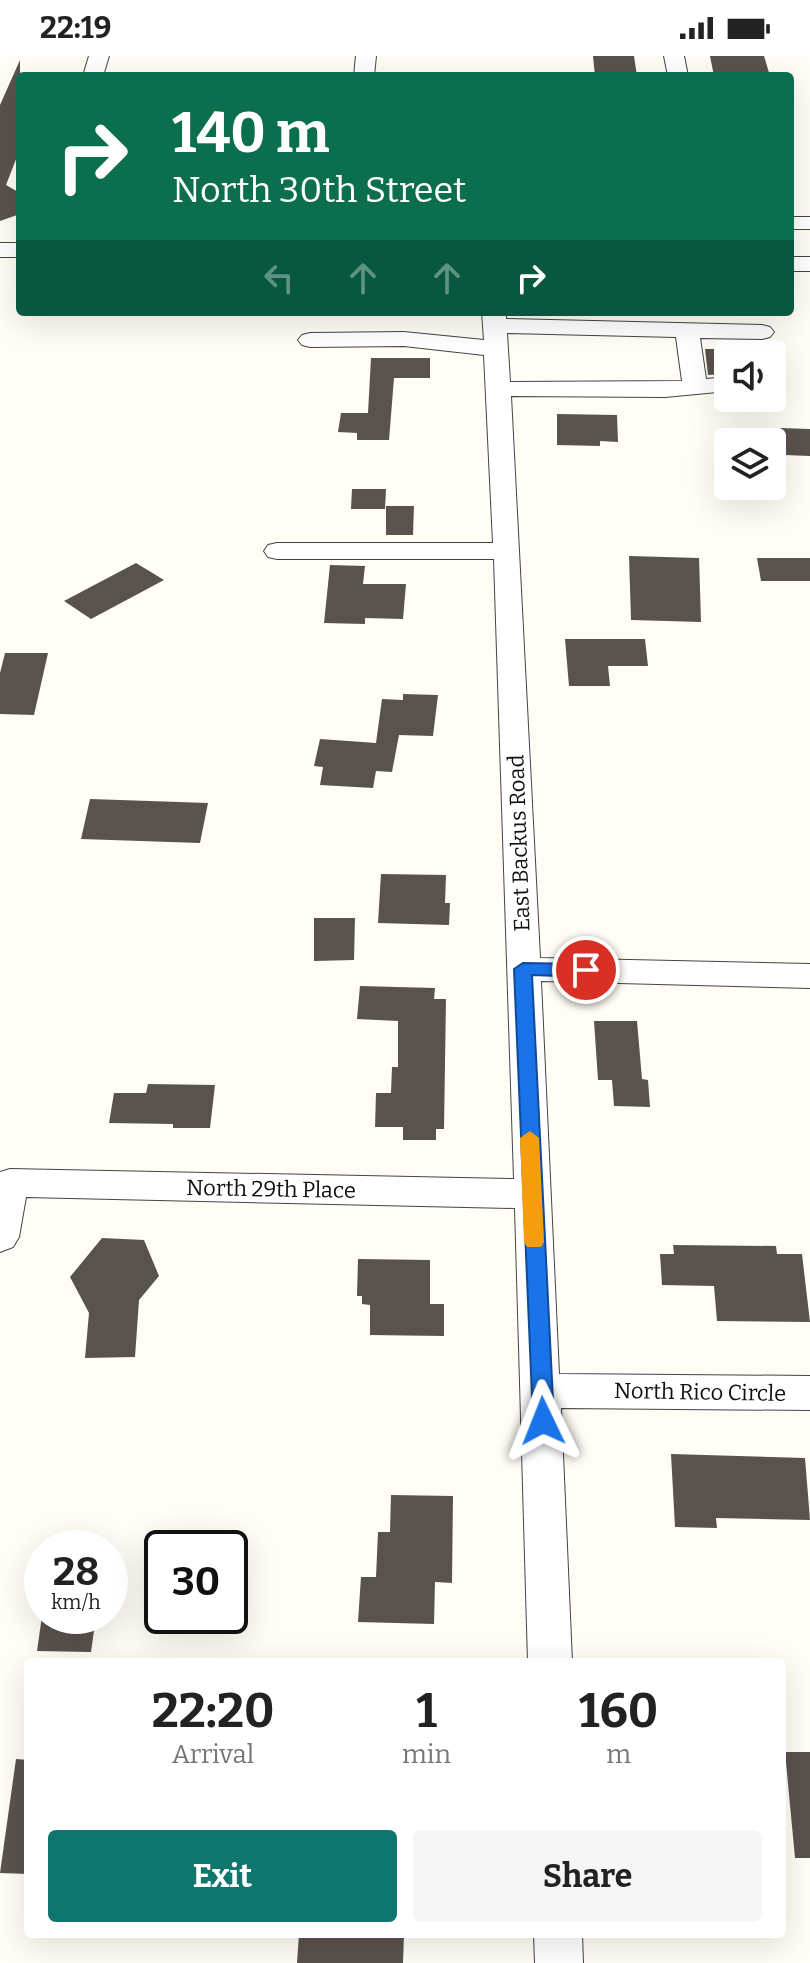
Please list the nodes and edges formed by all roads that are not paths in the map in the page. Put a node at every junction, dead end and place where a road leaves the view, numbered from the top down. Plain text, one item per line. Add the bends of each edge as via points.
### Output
1 (495, 329) edge
2 (687, 329) junction
3 (761, 333) edge
4 (310, 340) dead end
5 (714, 386) edge
6 (499, 389) junction
7 (695, 389) junction
8 (277, 551) dead end
9 (507, 551) junction
10 (523, 969) junction
11 (810, 976) edge
12 (532, 1194) junction
13 (0, 1237) edge
14 (542, 1391) junction
15 (810, 1393) edge
16 (550, 1658) edge
17 (558, 1938) edge
18 (559, 1963) edge

1 - 2 street
1 - 4 street via 463,343
1 - 6 street, East Backus Road
2 - 3 street
2 - 7 street
5 - 7 street
6 - 7 street
6 - 9 street, East Backus Road
8 - 9 street
9 - 10 street, East Backus Road
10 - 11 street
10 - 12 street, East Backus Road
12 - 13 street, North 29th Place via 10,1183
12 - 14 street, East Backus Road
14 - 15 street, North Rico Circle
14 - 16 street, East Backus Road
17 - 18 street

